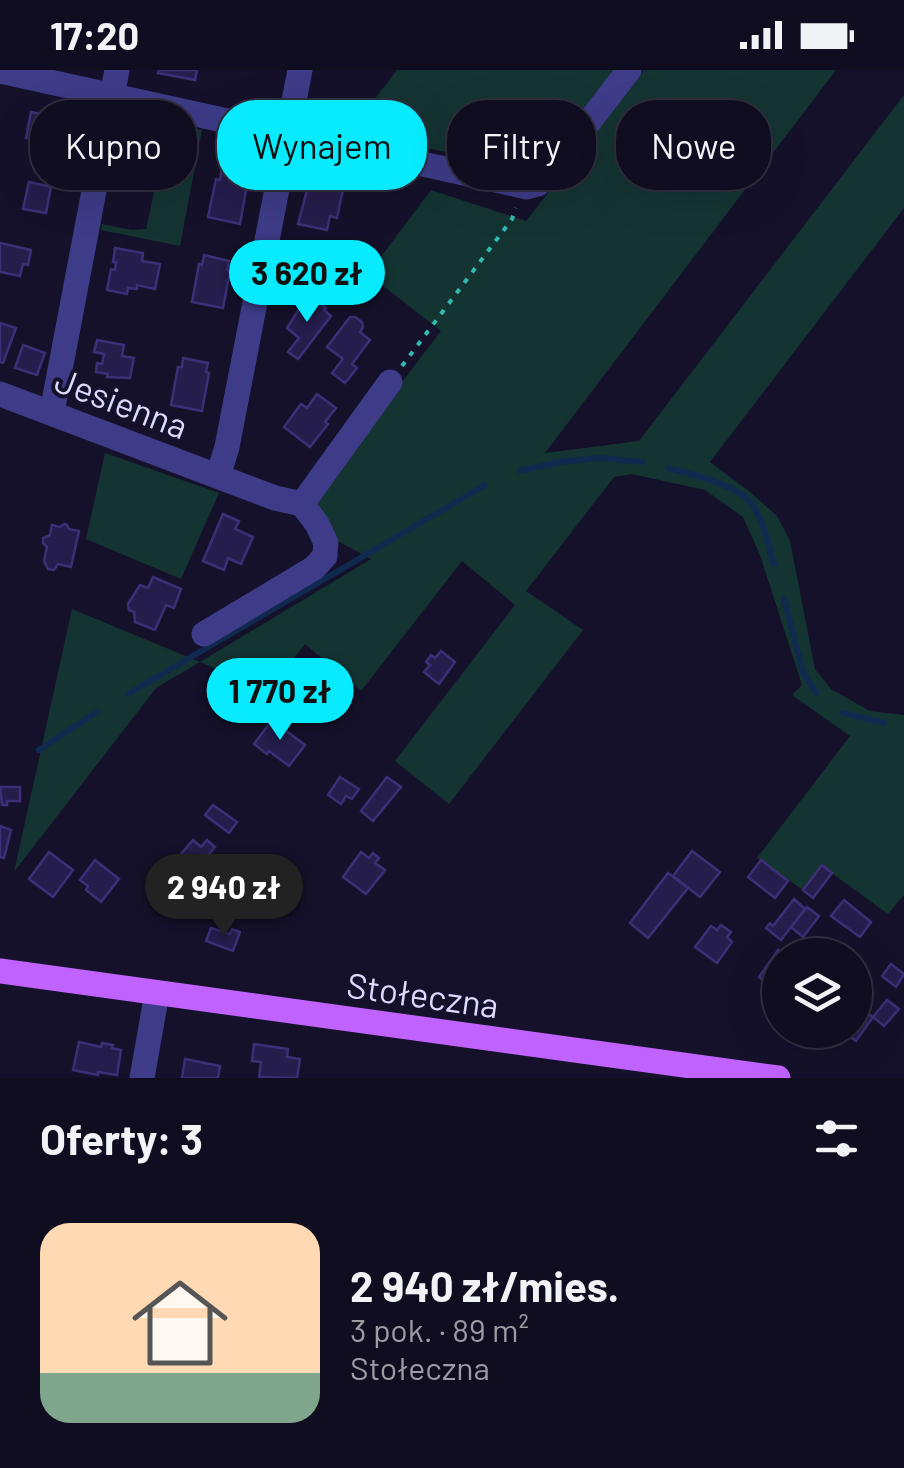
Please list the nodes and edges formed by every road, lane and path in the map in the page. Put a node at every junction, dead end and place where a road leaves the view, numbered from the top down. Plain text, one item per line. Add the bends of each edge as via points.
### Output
1 (300, 70) edge
2 (629, 70) edge
3 (0, 71) edge
4 (115, 83) edge
5 (294, 100) edge
6 (217, 112) edge
7 (596, 113) edge
8 (277, 190) edge
9 (515, 190) edge
10 (390, 382) joint
11 (0, 394) edge
12 (52, 412) junction
13 (218, 476) junction
14 (302, 504) junction
15 (204, 634) dead end
16 (0, 972) edge
17 (157, 993) junction
18 (142, 1078) edge
19 (778, 1078) edge

1 - 5 street
2 - 7 street
3 - 4 street
4 - 6 street
4 - 12 street
8 - 13 street
9 - 10 path via 512,220
10 - 14 street
11 - 12 street, Jesienna
12 - 13 street, Jesienna
13 - 14 street, Jesienna
14 - 15 street via 318,524 325,556
16 - 17 main road, Stołeczna
17 - 18 street
17 - 19 main road, Stołeczna

